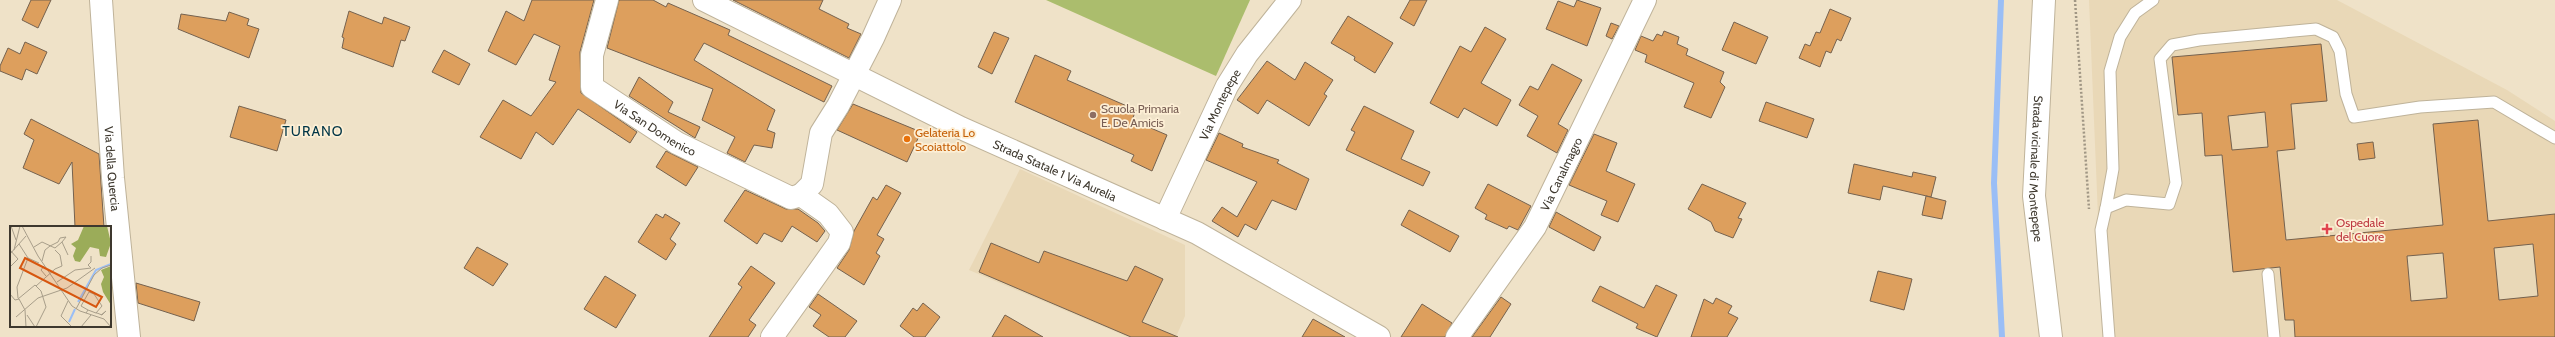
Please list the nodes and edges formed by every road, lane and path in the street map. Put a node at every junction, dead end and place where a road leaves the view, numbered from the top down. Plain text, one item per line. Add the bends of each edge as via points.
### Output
1 (102, 0) edge
2 (607, 0) edge
3 (704, 0) edge
4 (890, 0) edge
5 (1290, 0) edge
6 (1645, 0) edge
7 (2044, 0) edge
8 (2075, 0) edge
9 (2153, 0) edge
10 (853, 76) junction
11 (2555, 138) edge
12 (801, 195) junction
13 (2106, 208) junction
14 (2089, 215) dead end
15 (1165, 219) junction
16 (2268, 274) dead end
17 (129, 337) edge
18 (772, 337) edge
19 (1379, 337) edge
20 (1456, 337) edge
21 (2051, 337) edge
22 (2109, 337) edge
23 (2274, 337) edge

1 - 17 street, Via della Quercia via 113,178
2 - 12 street, Via San Domenico via 592,55 592,87 677,143 791,198
3 - 10 street, Strada Statale 1 Via Aurelia
4 - 10 street
5 - 15 street, Via Montepepe via 1247,54 1227,86
6 - 20 street, Via Canalmagro via 1535,227
7 - 21 street, Strada vicinale di Montepepe via 2034,196
8 - 14 path
9 - 13 lane via 2135,13 2120,37 2110,71 2113,169
10 - 12 street via 821,133 812,184
10 - 15 street, Strada Statale 1 Via Aurelia via 961,128
11 - 13 lane via 2494,102 2420,106 2354,117 2346,94 2340,51 2333,37 2316,29 2199,40 2172,45 2160,59 2176,182 2169,204 2126,200
12 - 18 street via 828,214 842,232 839,243
13 - 22 lane via 2101,230
15 - 19 street, Strada Statale 1 Via Aurelia via 1197,233
16 - 23 lane

